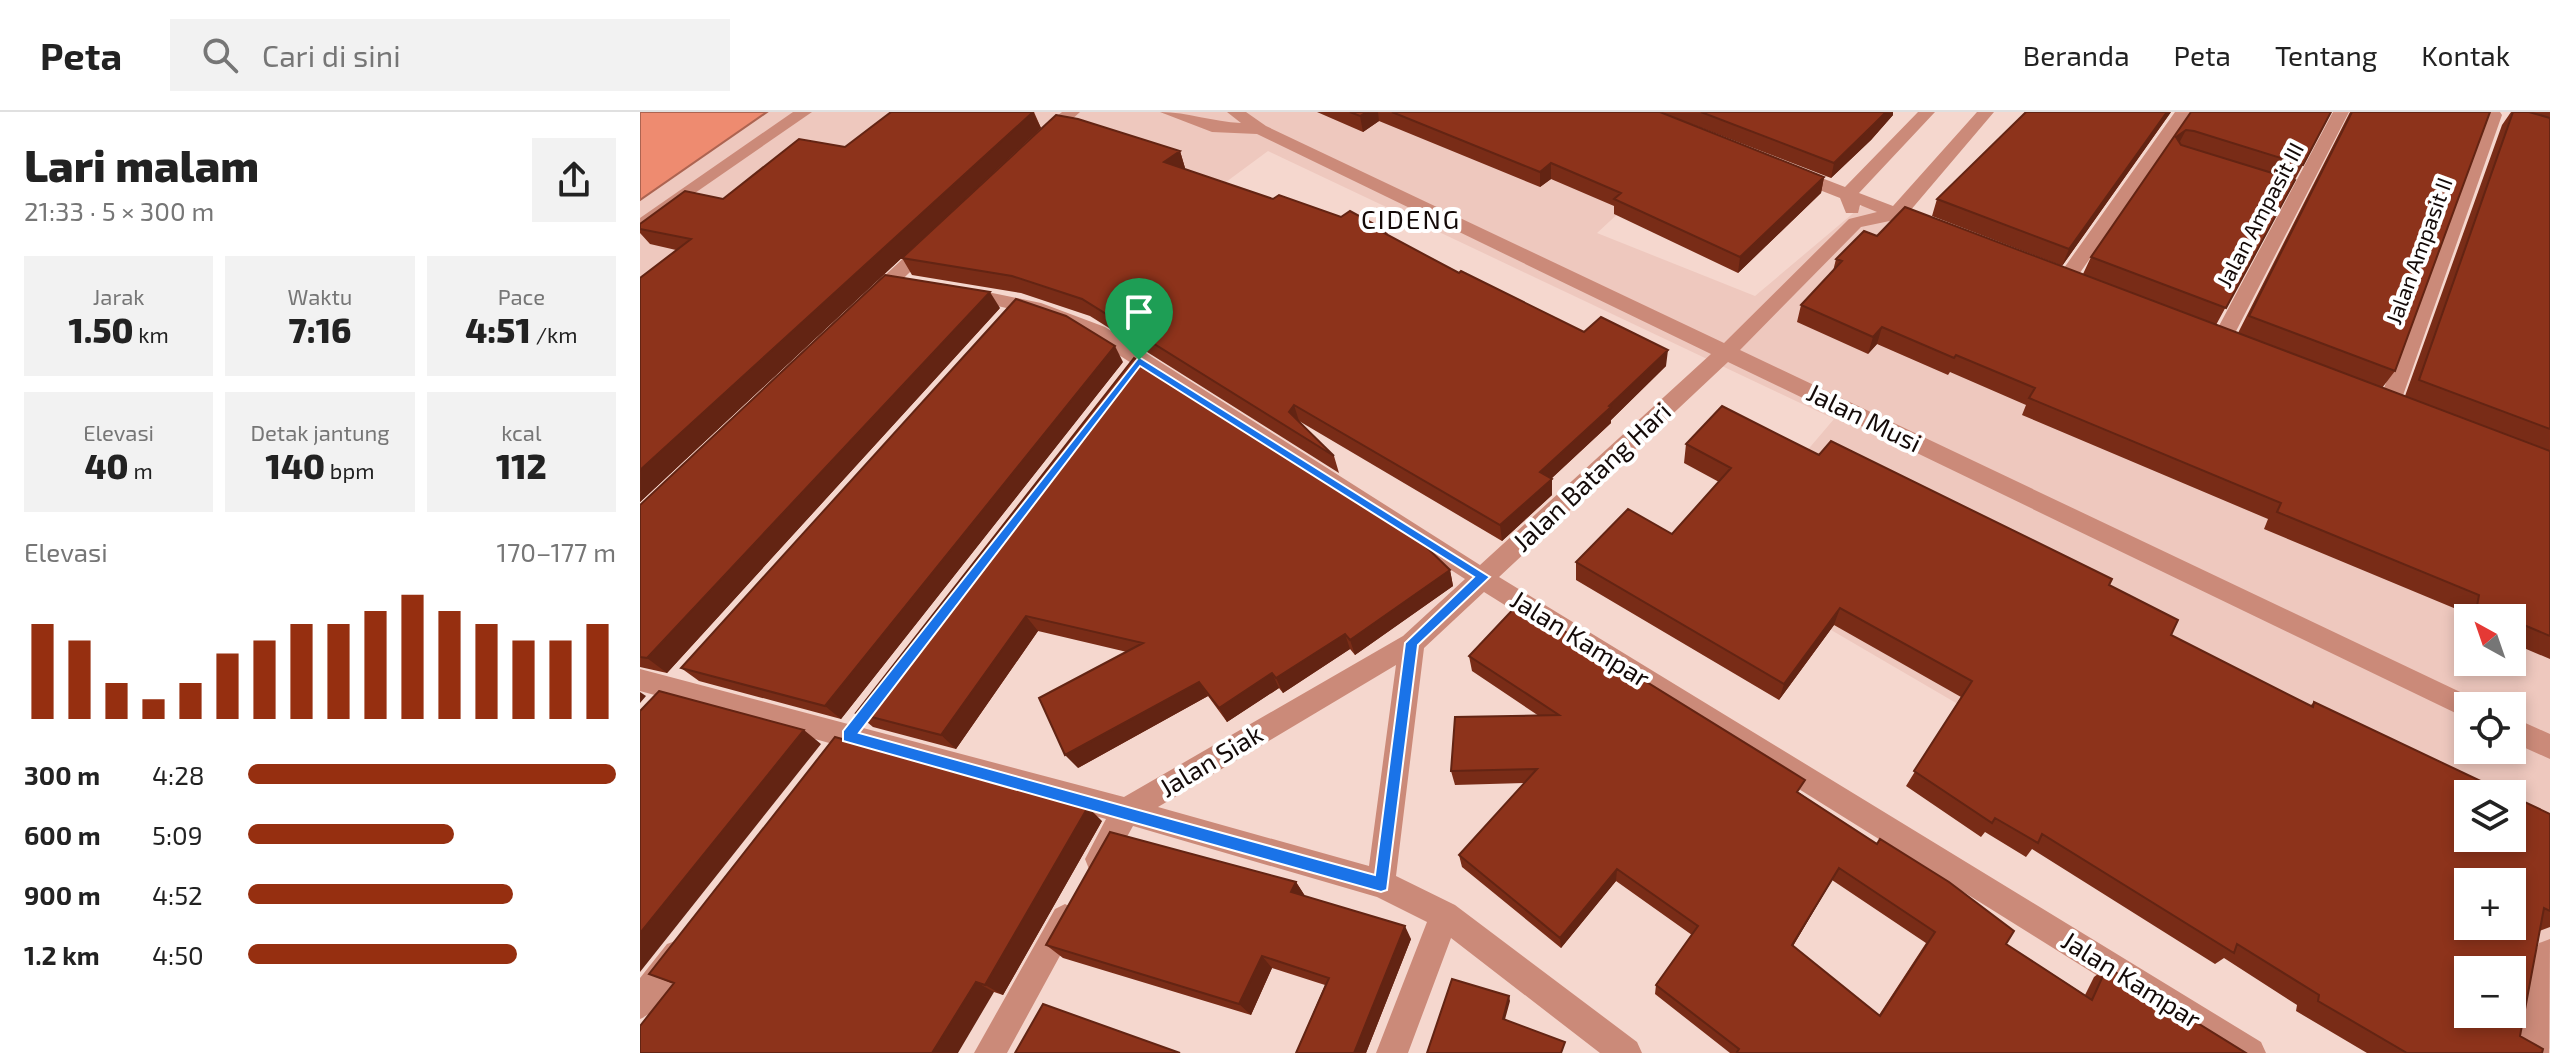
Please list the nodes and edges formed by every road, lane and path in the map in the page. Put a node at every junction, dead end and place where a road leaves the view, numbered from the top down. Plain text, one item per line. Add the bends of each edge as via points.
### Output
1 (804, 112) edge
2 (1168, 112) edge
3 (1235, 112) edge
4 (1927, 112) edge
5 (1986, 112) edge
6 (2183, 112) edge
7 (2341, 112) edge
8 (1060, 114) edge
9 (2495, 115) edge
10 (1260, 129) junction
11 (1031, 147) edge
12 (1776, 166) edge
13 (1848, 194) junction
14 (1903, 216) junction
15 (1855, 223) junction
16 (640, 226) edge
17 (944, 230) edge
18 (2066, 279) edge
19 (890, 281) junction
20 (1021, 302) junction
21 (856, 314) edge
22 (1000, 326) edge
23 (2222, 339) edge
24 (1718, 359) junction
25 (2390, 404) edge
26 (1484, 577) junction
27 (1412, 643) junction
28 (695, 666) edge
29 (640, 680) edge
30 (665, 698) junction
31 (2454, 701) edge
32 (868, 711) edge
33 (848, 736) junction
34 (2526, 736) edge
35 (2550, 747) edge
36 (829, 760) edge
37 (1126, 811) junction
38 (1381, 884) junction
39 (1445, 915) junction
40 (697, 930) edge
41 (2550, 954) edge
42 (640, 1003) edge
43 (990, 1053) edge
44 (1392, 1053) edge
45 (1626, 1053) edge
46 (2250, 1053) edge
47 (2533, 1053) edge

1 - 16 street
2 - 10 street, Jalan Musi via 1212,127
3 - 10 street, Jalan Musi
4 - 13 street
5 - 14 street
6 - 18 street
7 - 23 street, Jalan Ampasit III via 2292,191
8 - 11 street
9 - 25 street, Jalan Ampasit II
10 - 24 street, Jalan Musi
12 - 13 street
13 - 14 street
13 - 15 street
14 - 15 street
15 - 24 street, Jalan Batang Hari
17 - 19 street
19 - 20 street, Jalan Kampar
19 - 21 street
20 - 22 street
20 - 26 street, Jalan Kampar via 1080,321 1115,340 1134,367
24 - 26 street, Jalan Batang Hari
24 - 31 street, Jalan Musi
26 - 27 street, Jalan Batang Hari
26 - 46 street, Jalan Kampar
27 - 37 street, Jalan Siak
27 - 38 street
28 - 30 street
29 - 30 street
30 - 33 street
32 - 33 street
33 - 36 street
33 - 37 street
34 - 35 street
37 - 38 street
37 - 43 street
38 - 39 street
39 - 44 street
39 - 45 street
40 - 42 street
41 - 47 street

